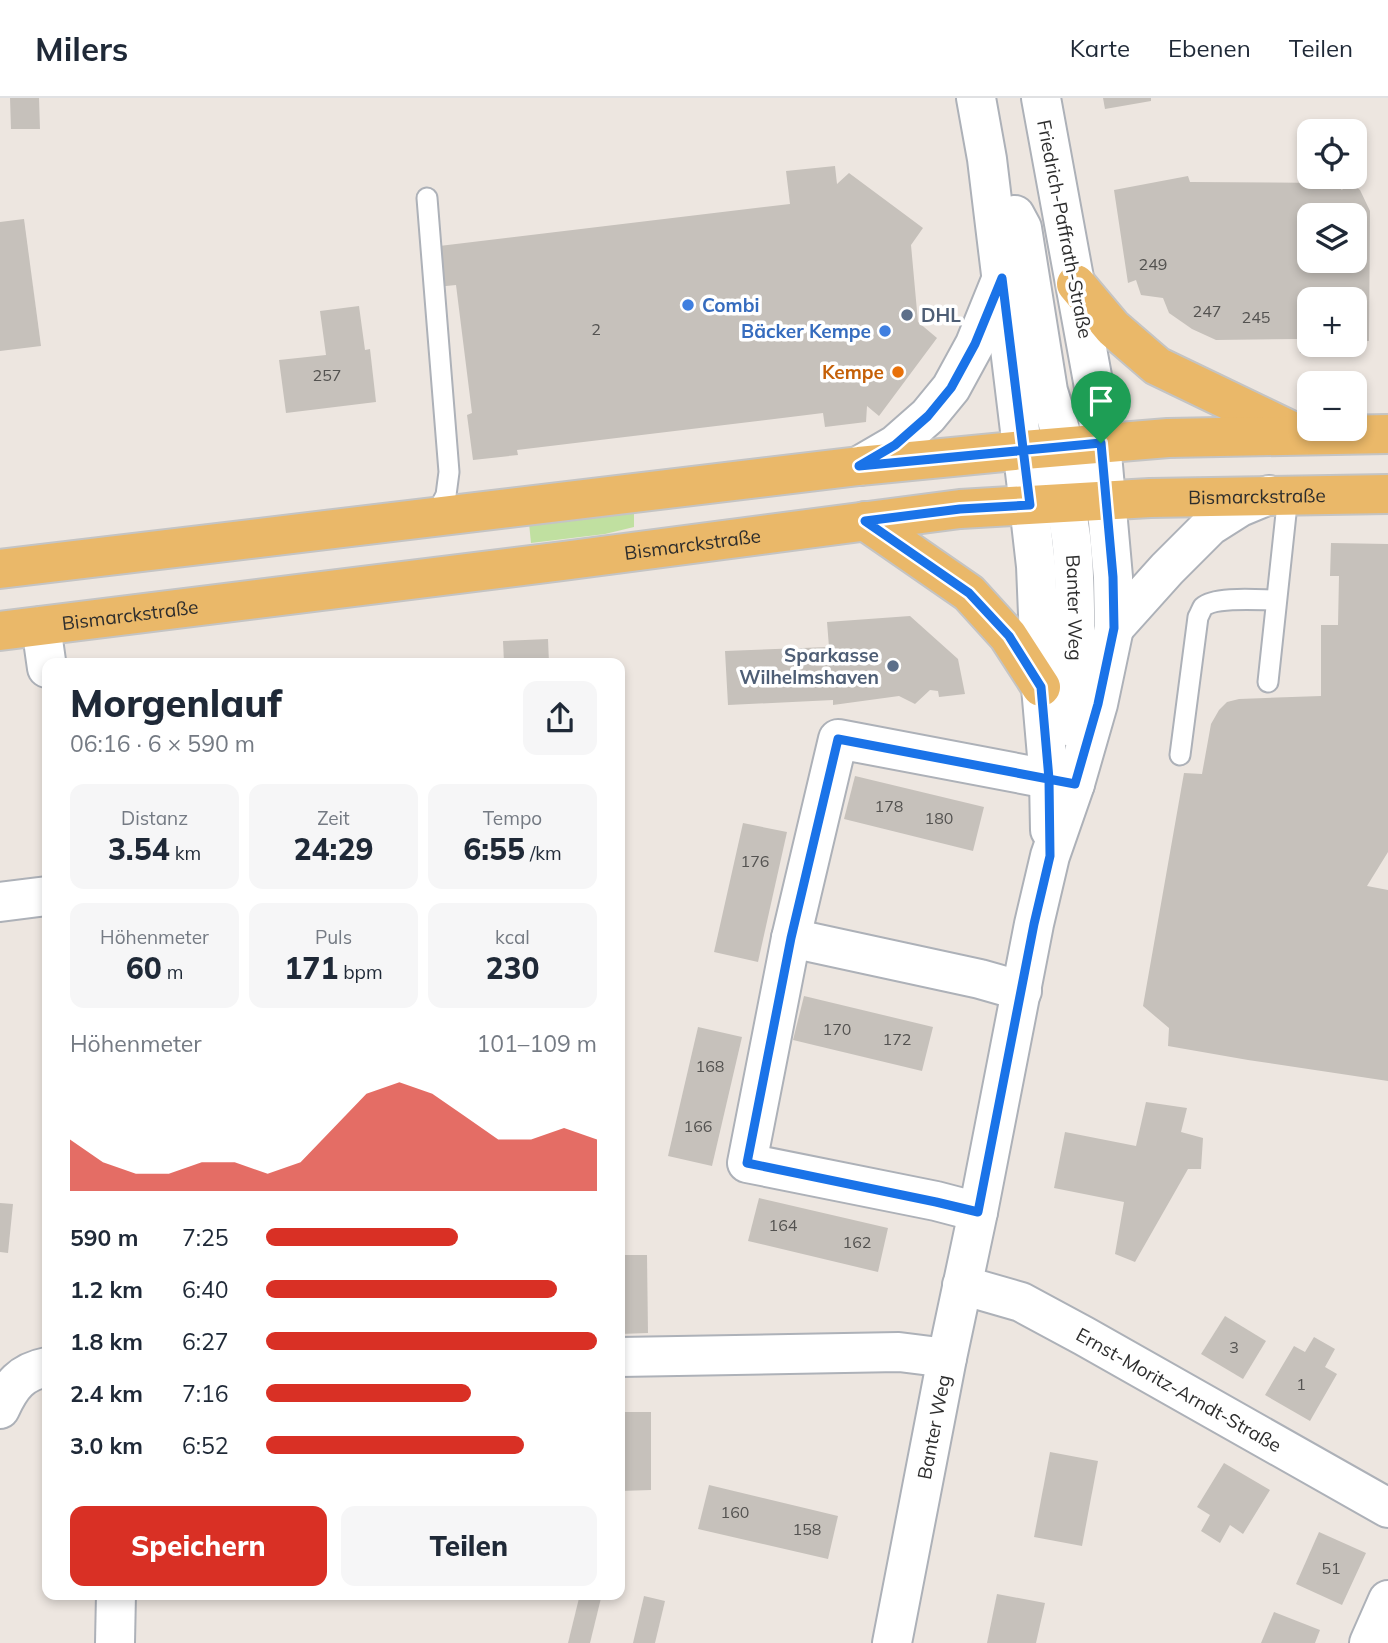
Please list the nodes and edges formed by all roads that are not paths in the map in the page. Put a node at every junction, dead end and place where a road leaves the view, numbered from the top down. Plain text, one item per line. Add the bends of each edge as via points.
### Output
1 (976, 98) edge
2 (1041, 98) edge
3 (987, 159) junction
4 (426, 198) dead end
5 (1002, 278) junction
6 (1076, 284) junction
7 (1297, 434) edge
8 (1367, 434) edge
9 (1388, 434) edge
10 (1297, 435) edge
11 (1083, 445) junction
12 (1024, 450) junction
13 (859, 466) junction
14 (1388, 494) edge
15 (1279, 495) junction
16 (1106, 499) junction
17 (1047, 504) junction
18 (435, 516) junction
19 (865, 521) junction
20 (0, 569) edge
21 (1276, 600) junction
22 (40, 626) junction
23 (1114, 628) junction
24 (0, 631) edge
25 (45, 658) edge
26 (1268, 682) dead end
27 (1041, 687) junction
28 (1180, 755) dead end
29 (1062, 781) junction
30 (42, 897) edge
31 (0, 902) edge
32 (791, 938) junction
33 (1022, 991) junction
34 (978, 1212) junction
35 (962, 1285) junction
36 (625, 1357) edge
37 (947, 1358) junction
38 (42, 1368) edge
39 (0, 1409) edge
40 (1388, 1508) edge
41 (116, 1600) edge
42 (1388, 1600) edge
43 (115, 1643) edge
44 (892, 1643) edge
45 (1369, 1643) edge

1 - 3 main road
2 - 6 main road, Friedrich-Paffrath-Straße
3 - 5 main road
3 - 11 main road via 1022,228 1048,391
4 - 18 lane via 449,472 446,495
5 - 12 main road
5 - 13 main road via 951,388 895,445
6 - 7 main road via 1113,328 1157,366
6 - 11 main road, Friedrich-Paffrath-Straße via 1094,387
8 - 9 main road
10 - 11 main road
11 - 12 main road
11 - 16 main road, Banter Weg
12 - 13 main road
12 - 17 main road
13 - 18 main road
14 - 15 main road, Bismarckstraße
15 - 16 main road, Bismarckstraße
15 - 21 lane
15 - 23 main road via 1240,508 1210,526
16 - 17 main road, Bismarckstraße
16 - 23 main road, Banter Weg
17 - 19 main road, Bismarckstraße
17 - 27 main road, Banter Weg via 1036,566
17 - 29 main road, Banter Weg via 1074,563 1076,662
18 - 20 main road
19 - 22 main road, Bismarckstraße
19 - 27 main road via 969,593 1009,636
21 - 26 lane
21 - 28 lane via 1222,600 1204,606 1198,617
22 - 24 main road, Bismarckstraße
22 - 25 main road
23 - 29 main road, Banter Weg via 1098,704
27 - 29 main road, Banter Weg
29 - 32 main road via 838,739
29 - 33 main road, Banter Weg
30 - 31 main road
32 - 33 main road
32 - 34 main road via 747,1163
33 - 34 main road, Banter Weg
34 - 35 main road, Banter Weg
35 - 37 main road, Banter Weg
35 - 40 main road, Ernst-Moritz-Arndt-Straße via 1021,1302
36 - 37 main road via 899,1352
37 - 44 main road, Banter Weg
38 - 39 main road via 9,1388
41 - 43 main road
42 - 45 main road

